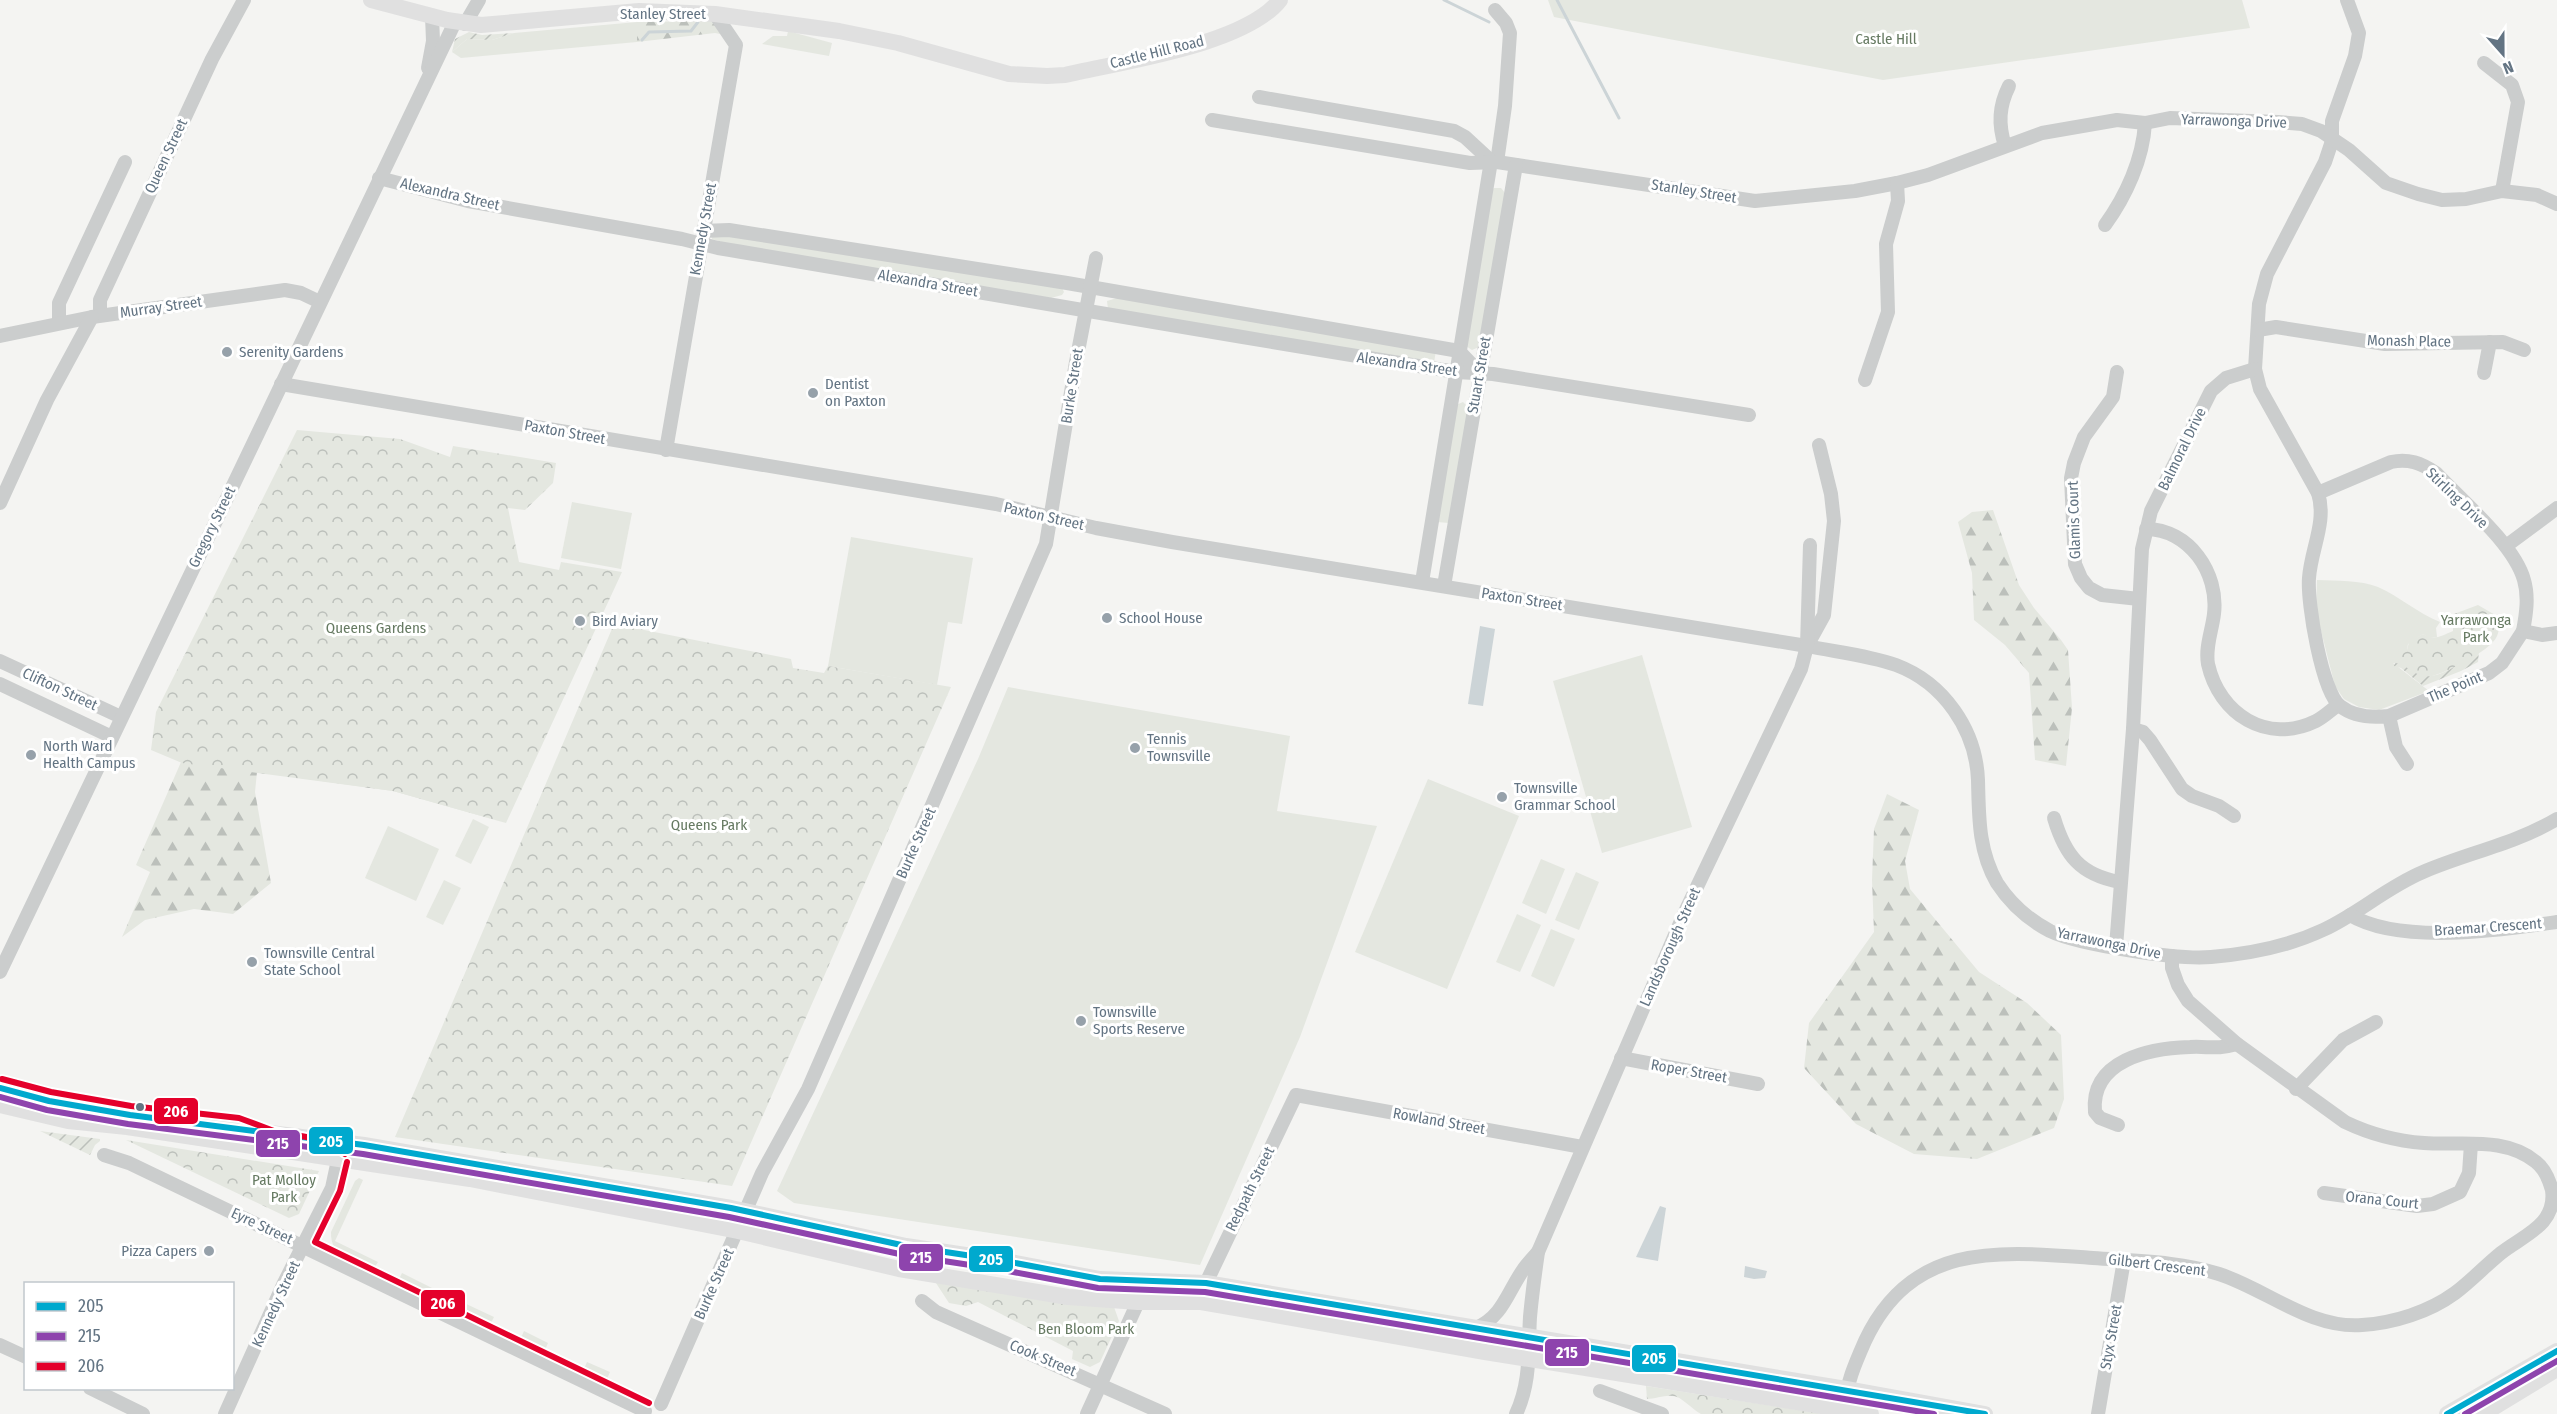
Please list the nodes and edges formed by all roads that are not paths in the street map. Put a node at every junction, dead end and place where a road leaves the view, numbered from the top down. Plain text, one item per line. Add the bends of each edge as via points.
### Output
1 (244, 0) edge
2 (371, 0) edge
3 (479, 0) edge
4 (1280, 0) edge
5 (2347, 0) edge
6 (1495, 10) dead end
7 (715, 14) junction
8 (432, 16) junction
9 (460, 23) junction
10 (2484, 63) dead end
11 (1024, 76) joint
12 (425, 82) junction
13 (2009, 86) dead end
14 (1259, 97) dead end
15 (1212, 120) dead end
16 (2145, 123) junction
17 (2332, 141) junction
18 (2005, 146) junction
19 (125, 162) dead end
20 (1494, 162) junction
21 (1516, 165) junction
22 (379, 177) junction
23 (1897, 183) junction
24 (2502, 191) junction
25 (2557, 204) edge
26 (2105, 225) dead end
27 (701, 237) junction
28 (1096, 258) dead end
29 (1089, 289) junction
30 (320, 302) junction
31 (1085, 311) junction
32 (96, 316) junction
33 (59, 322) junction
34 (2258, 330) junction
35 (0, 336) edge
36 (2490, 342) junction
37 (2524, 350) dead end
38 (1459, 351) junction
39 (2255, 369) junction
40 (1456, 372) junction
41 (1479, 372) junction
42 (2117, 372) dead end
43 (2484, 373) dead end
44 (1865, 380) dead end
45 (281, 384) junction
46 (1749, 415) dead end
47 (1819, 446) dead end
48 (666, 450) junction
49 (2318, 493) junction
50 (0, 503) edge
51 (2557, 508) edge
52 (1050, 517) junction
53 (2146, 529) junction
54 (1810, 545) dead end
55 (2506, 546) junction
56 (1422, 582) junction
57 (1444, 586) junction
58 (2139, 599) junction
59 (2523, 631) junction
60 (2557, 633) edge
61 (1807, 646) junction
62 (0, 661) edge
63 (0, 684) edge
64 (2338, 705) junction
65 (2389, 716) junction
66 (121, 717) junction
67 (2133, 729) junction
68 (112, 737) junction
69 (2407, 764) dead end
70 (2234, 816) dead end
71 (2054, 818) dead end
72 (2557, 819) edge
73 (2120, 882) junction
74 (2350, 915) junction
75 (2557, 922) edge
76 (2116, 947) junction
77 (2172, 956) junction
78 (0, 972) edge
79 (2376, 1022) dead end
80 (2237, 1044) junction
81 (1620, 1058) junction
82 (1758, 1084) dead end
83 (0, 1088) edge
84 (2296, 1089) junction
85 (1296, 1095) joint
86 (0, 1105) edge
87 (2118, 1125) dead end
88 (237, 1127) junction
89 (2470, 1144) junction
90 (364, 1145) junction
91 (1582, 1146) junction
92 (104, 1155) dead end
93 (338, 1160) junction
94 (470, 1179) junction
95 (2324, 1193) dead end
96 (747, 1211) junction
97 (2552, 1217) edge
98 (738, 1231) junction
99 (303, 1246) junction
100 (1538, 1252) junction
101 (2124, 1260) junction
102 (1206, 1283) junction
103 (922, 1301) dead end
104 (1138, 1302) junction
105 (1476, 1328) junction
106 (1530, 1337) junction
107 (0, 1345) edge
108 (2557, 1351) edge
109 (24, 1356) edge
110 (1530, 1359) junction
111 (2557, 1369) edge
112 (1101, 1384) junction
113 (1846, 1389) junction
114 (92, 1390) edge
115 (1600, 1391) dead end
116 (664, 1409) edge
117 (1844, 1409) junction
118 (644, 1412) edge
119 (142, 1414) edge
120 (225, 1414) edge
121 (1087, 1414) edge
122 (1166, 1414) edge
123 (1516, 1414) edge
124 (1662, 1414) edge
125 (1871, 1414) edge
126 (1985, 1414) edge
127 (2098, 1414) edge
128 (2447, 1414) edge
129 (2483, 1414) edge

1 - 32 street, Queen Street via 212,59 99,300
2 - 8 main road, Stanley Street
3 - 9 street, Gregory Street
4 - 11 main road, Castle Hill Road via 1238,29 1198,44 1065,75
5 - 17 street via 2358,33 2355,56 2332,121
6 - 20 street, Stuart Street via 1510,33 1505,106
7 - 9 main road, Stanley Street via 639,11 501,24
7 - 11 main road, Stanley Street via 839,31
7 - 27 street, Kennedy Street via 736,45
8 - 9 main road, Stanley Street
8 - 12 street, Gregory Street via 432,51
9 - 12 street, Gregory Street
10 - 24 street via 2512,85 2518,102
12 - 22 street, Gregory Street
13 - 18 street via 2000,114
14 - 20 street via 1454,132
15 - 20 street, Stanley Street via 1470,164
16 - 17 street, Yarrawonga Drive via 2170,118 2302,124 2321,131
16 - 18 street, Yarrawonga Drive via 2117,120 2042,133
16 - 26 street via 2144,142 2121,203
17 - 24 street, Yarrawonga Drive via 2349,150 2386,183 2418,194 2442,200
17 - 34 street via 2267,274 2259,304
18 - 23 street, Yarrawonga Drive
19 - 33 street via 60,303
20 - 21 street, Stanley Street
20 - 38 street, Stuart Street
21 - 23 street, Stanley Street via 1755,201
21 - 41 street, Stuart Street
22 - 27 street, Alexandra Street via 468,201
22 - 30 street, Gregory Street
23 - 44 street via 1898,201 1886,244 1888,312
24 - 25 street, Yarrawonga Drive via 2536,195
27 - 29 street, Alexandra Street via 729,230
27 - 31 street, Alexandra Street via 718,248
27 - 48 street, Kennedy Street
28 - 29 street, Burke Street
29 - 31 street, Burke Street
29 - 38 street, Alexandra Street
30 - 32 street, Murray Street via 285,290
30 - 45 street, Gregory Street
31 - 40 street, Alexandra Street
31 - 52 street, Burke Street
32 - 33 street, Murray Street
32 - 50 street, Queen Street via 46,400
33 - 35 street, Murray Street
34 - 36 street, Monash Place via 2276,327 2385,344
34 - 39 street
36 - 37 street, Monash Place
36 - 43 street
38 - 40 street, Stuart Street
38 - 41 street, Alexandra Street
39 - 49 street via 2265,399
39 - 53 street, Balmoral Drive via 2226,378 2211,392 2151,511
40 - 41 street, Alexandra Street
40 - 56 street, Stuart Street
41 - 46 street, Alexandra Street
41 - 57 street, Stuart Street
42 - 58 street, Glamis Court via 2113,398 2084,437 2071,478 2075,564 2089,588 2109,596
45 - 48 street, Paxton Street
45 - 66 street, Gregory Street
47 - 61 street, Landsborough Street via 1834,521 1824,615
48 - 52 street, Paxton Street via 996,504
49 - 55 street, Stirling Drive via 2391,462 2416,462 2436,473
49 - 64 street via 2322,508 2309,578 2310,609 2328,685
51 - 55 street
52 - 56 street, Paxton Street
52 - 96 street, Burke Street via 1046,544 943,782 808,1089 762,1173
53 - 58 street, Balmoral Drive
53 - 64 street via 2173,534 2209,572 2214,588 2214,614 2208,661 2214,682 2229,708 2256,724 2289,729 2318,720
54 - 61 street, Landsborough Street
55 - 59 street, Stirling Drive via 2524,580
56 - 57 street, Paxton Street
57 - 61 street, Paxton Street
58 - 67 street, Balmoral Drive
59 - 60 street
59 - 65 street, The Point via 2502,663 2489,673
61 - 76 street, Yarrawonga Drive via 1898,666 1944,698 1956,711 1972,748 1978,769 1979,831 1988,864 2005,894 2031,920 2049,930
61 - 81 street, Landsborough Street via 1801,669
62 - 66 street, Clifton Street
63 - 68 street, Clifton Street
64 - 65 street, The Point via 2350,713 2372,718
65 - 69 street via 2396,747
66 - 68 street, Gregory Street
67 - 70 street via 2150,740 2182,789
67 - 73 street, Balmoral Drive
68 - 78 street, Gregory Street
71 - 73 street via 2066,851 2081,867 2100,879
72 - 74 street, Yarrawonga Drive via 2511,842 2404,880
73 - 76 street, Balmoral Drive
74 - 75 street, Braemar Crescent via 2365,924 2444,933
74 - 77 street, Yarrawonga Drive via 2323,930 2248,952 2209,958
76 - 77 street, Yarrawonga Drive
77 - 80 street, Gilbert Crescent via 2178,985 2188,1001
79 - 84 street via 2343,1040
80 - 84 street, Gilbert Crescent
80 - 87 street via 2217,1050 2172,1048 2125,1059 2112,1067 2099,1083 2094,1106 2100,1118
81 - 82 street, Roper Street
81 - 91 street, Landsborough Street
83 - 88 main road via 130,1115
84 - 89 street, Gilbert Crescent via 2345,1122 2373,1133 2421,1143
85 - 91 street, Rowland Street
85 - 102 street, Redpath Street
86 - 93 main road via 68,1121
88 - 90 main road
88 - 93 main road via 272,1140 325,1149
89 - 95 street, Orana Court via 2469,1173 2460,1192 2433,1204 2417,1206
89 - 97 street, Gilbert Crescent via 2501,1145 2537,1162 2549,1178
90 - 94 main road via 385,1157 439,1166
90 - 96 main road
91 - 100 street, Landsborough Street
92 - 99 street, Eyre Street via 129,1163
93 - 94 main road
93 - 99 street, Kennedy Street via 332,1188
94 - 98 main road
96 - 98 street, Burke Street
96 - 102 main road via 906,1246 1100,1279
97 - 101 street, Gilbert Crescent via 2501,1252 2438,1304 2362,1325 2327,1322 2240,1281 2203,1269
98 - 104 main road via 898,1269 1068,1297
98 - 116 street, Burke Street
99 - 118 street, Eyre Street
99 - 120 street, Kennedy Street
100 - 105 street, Landsborough Street via 1522,1271 1497,1315
100 - 106 street, Landsborough Street
101 - 113 street, Gilbert Crescent via 2003,1252 1969,1256 1929,1270 1903,1287 1884,1309 1871,1328
101 - 127 street, Styx Street
102 - 105 main road
103 - 112 street, Cook Street via 936,1312
104 - 110 main road via 1201,1302
104 - 112 street
105 - 106 main road
106 - 110 street, Landsborough Street
106 - 113 main road
107 - 109 street
108 - 128 main road
110 - 117 main road
110 - 123 street, Landsborough Street via 1526,1388
111 - 129 main road
112 - 121 street
112 - 122 street, Cook Street
113 - 117 street, Gilbert Crescent
113 - 126 main road
114 - 119 street
115 - 124 street
116 - 118 street via 653,1403
117 - 125 main road

